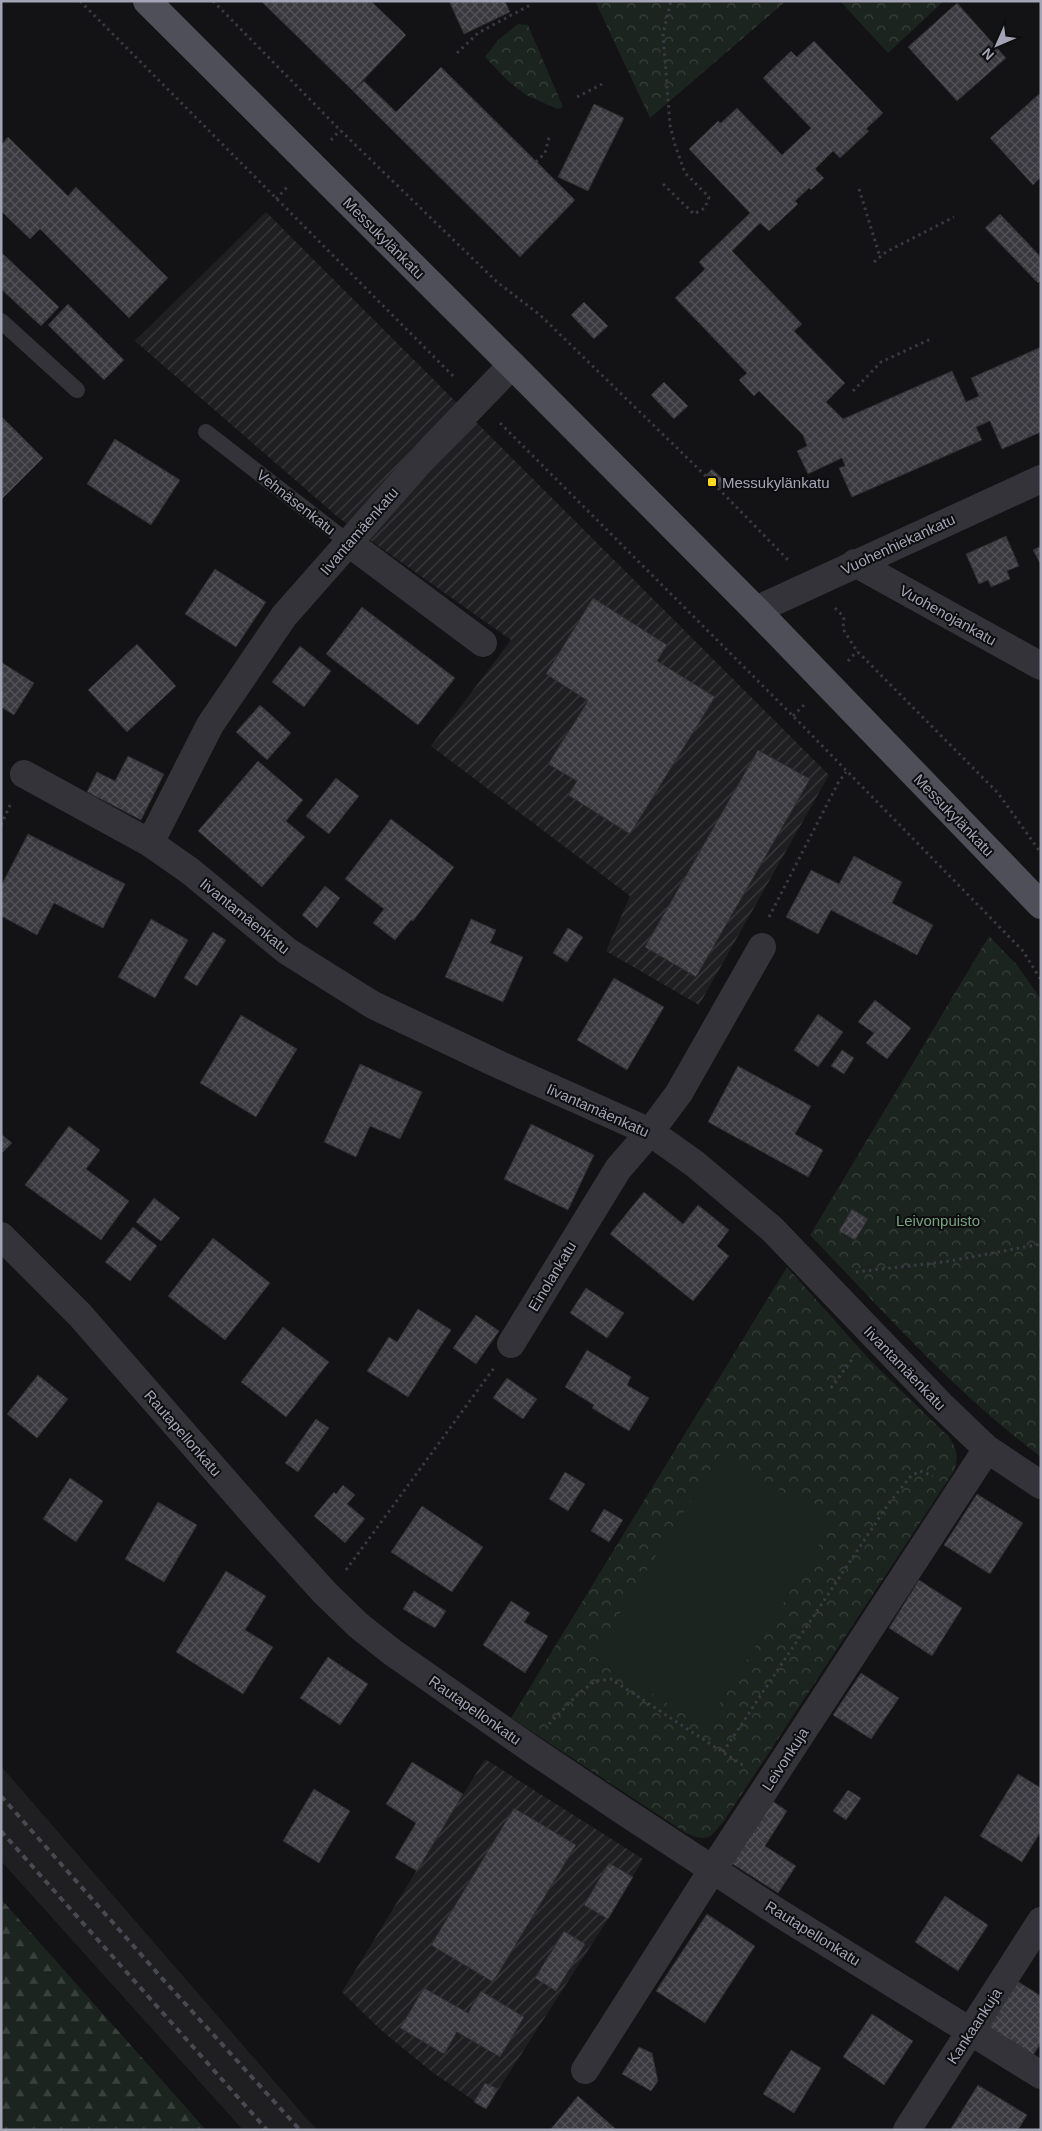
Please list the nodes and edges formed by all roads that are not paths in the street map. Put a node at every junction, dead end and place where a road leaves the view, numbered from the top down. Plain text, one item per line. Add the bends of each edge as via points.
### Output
1 (147, 1) edge
2 (1, 321) edge
3 (512, 365) junction
4 (77, 390) dead end
5 (206, 432) dead end
6 (1041, 478) edge
7 (349, 543) junction
8 (856, 563) junction
9 (756, 610) junction
10 (483, 644) dead end
11 (1041, 666) edge
12 (24, 774) dead end
13 (150, 843) junction
14 (1041, 905) edge
15 (762, 947) road end
16 (650, 1132) junction
17 (1, 1236) edge
18 (511, 1344) road end
19 (988, 1449) junction
20 (1041, 1485) edge
21 (713, 1869) junction
22 (1041, 1921) edge
23 (970, 2032) junction
24 (585, 2070) dead end
25 (1041, 2075) edge
26 (907, 2130) edge

1 - 3 main road, Messukylänkatu
2 - 4 lane
3 - 7 street, Iivantamäenkatu via 433,447
3 - 9 main road, Messukylänkatu
5 - 7 lane, Vehnäsenkatu
6 - 8 street, Vuohenhiekankatu
7 - 10 street, Vehnäsenkatu
7 - 13 street, Iivantamäenkatu via 284,616 241,678 210,725
8 - 9 street, Vuohenhiekankatu
8 - 11 street, Vuohenojankatu
9 - 14 main road, Messukylänkatu
12 - 13 street, Iivantamäenkatu
13 - 16 street, Iivantamäenkatu via 190,871 288,952 373,1005
15 - 16 street, Einolankatu via 680,1093
16 - 18 street, Einolankatu via 618,1169
16 - 19 street, Iivantamäenkatu via 695,1164 772,1229 940,1404
17 - 21 street, Rautapellonkatu via 80,1315 325,1593 358,1624 392,1652 531,1749
19 - 20 street, Iivantamäenkatu
19 - 21 street, Leivonkuja
21 - 23 street, Rautapellonkatu
21 - 24 street, Leivonkuja
22 - 23 street, Kankaankuja
23 - 25 street, Rautapellonkatu
23 - 26 street, Kankaankuja

